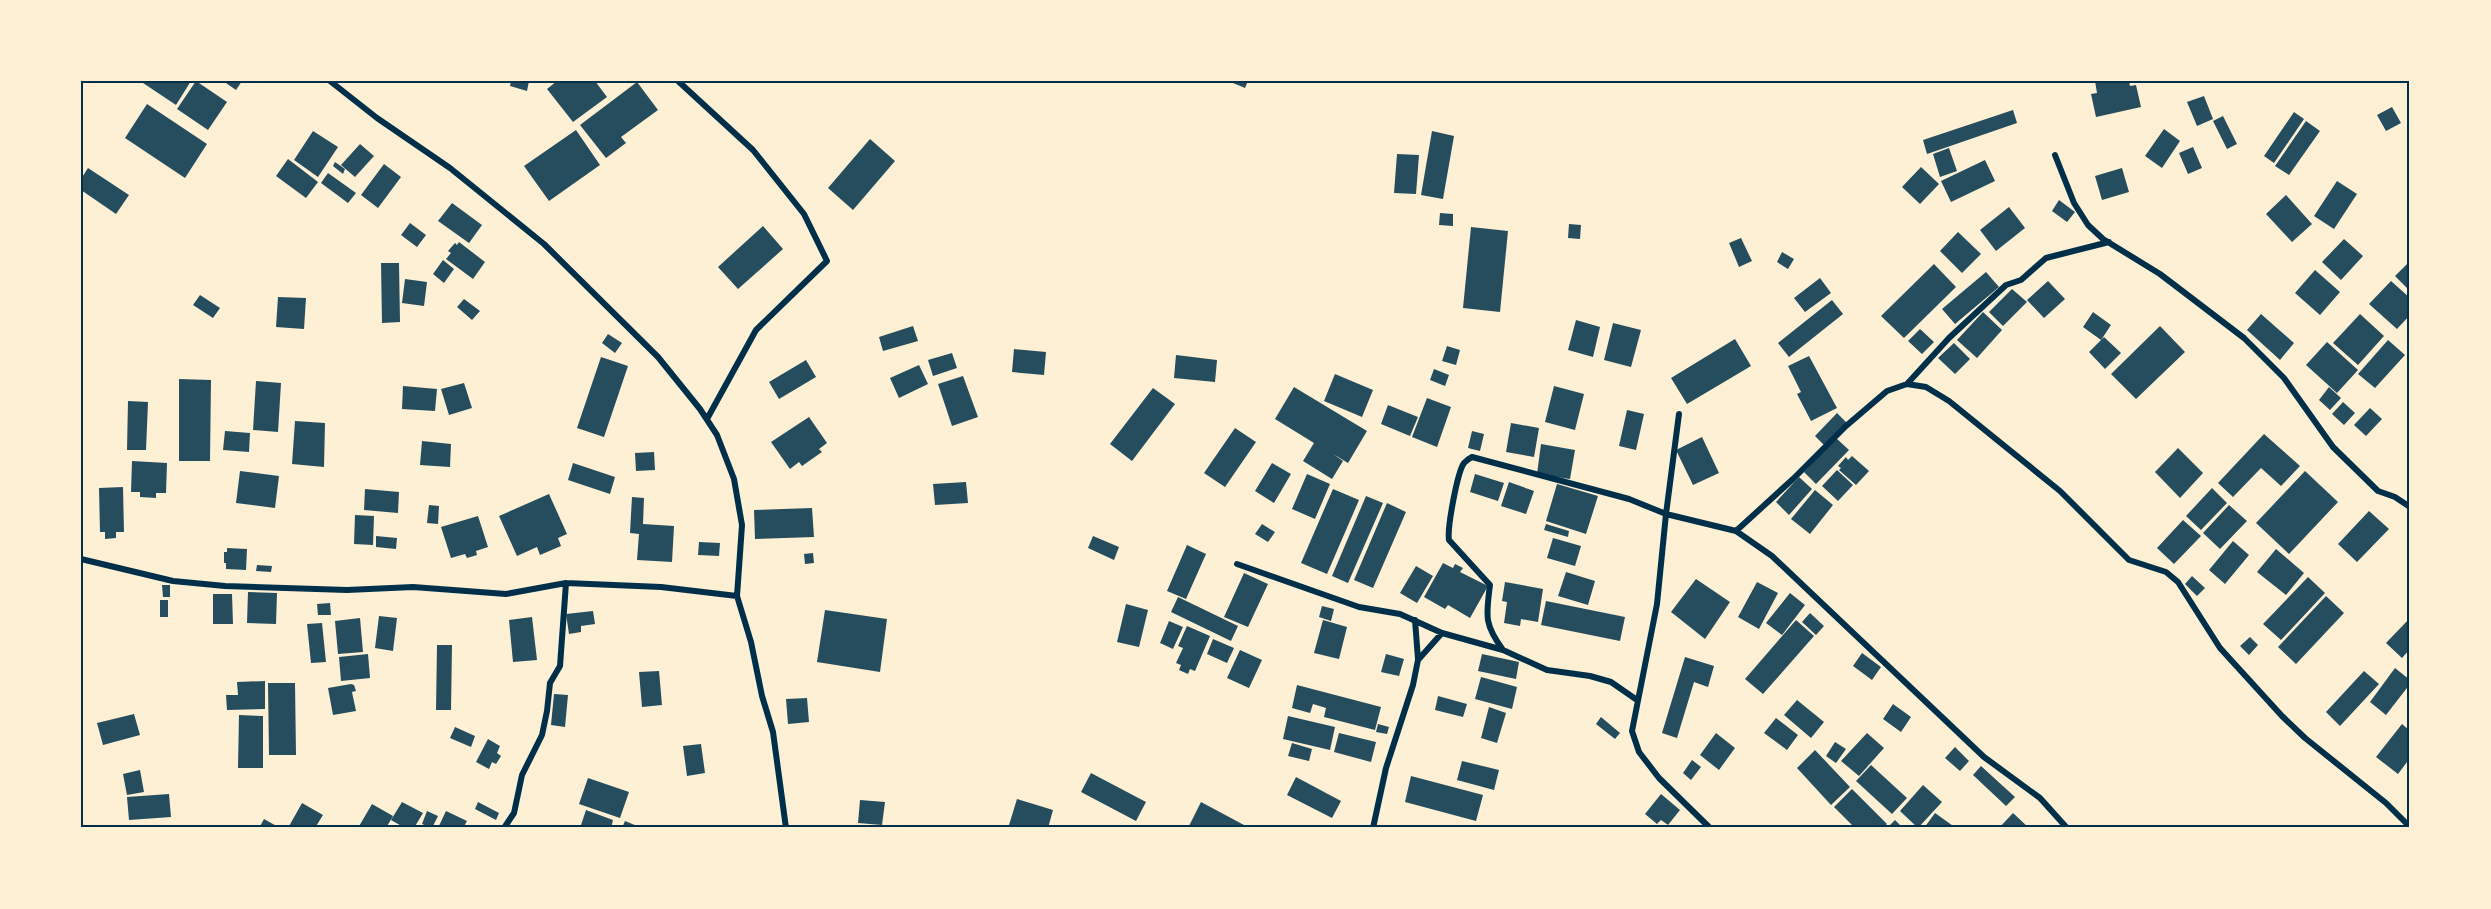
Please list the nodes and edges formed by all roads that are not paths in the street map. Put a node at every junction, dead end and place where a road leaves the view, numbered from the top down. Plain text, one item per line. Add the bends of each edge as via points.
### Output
1 (330, 81) edge
2 (678, 81) edge
3 (2055, 155) dead end
4 (2110, 242) junction
5 (1907, 384) junction
6 (1679, 414) dead end
7 (707, 419) junction
8 (2410, 507) edge
9 (1666, 514) junction
10 (1736, 531) junction
11 (81, 559) edge
12 (1237, 564) dead end
13 (566, 582) junction
14 (737, 596) junction
15 (1415, 620) junction
16 (1442, 633) junction
17 (1503, 650) junction
18 (1418, 660) junction
19 (1637, 700) junction
20 (2410, 827) edge
21 (504, 828) edge
22 (786, 828) edge
23 (1373, 828) edge
24 (1710, 828) edge
25 (2067, 828) edge

1 - 7 street via 450,168 544,243 658,357
2 - 7 street via 753,150 804,214 827,261 756,330
3 - 4 street via 2088,225
4 - 5 street via 2046,258 2021,280 2006,285
4 - 8 street via 2160,274 2244,338 2284,378 2333,447 2378,491 2395,496
5 - 10 street via 1887,391 1870,405
5 - 20 street via 1926,387 1949,401 2060,491 2129,560 2166,572 2178,582 2220,648 2282,716
6 - 9 street
7 - 14 street via 734,479 742,525
9 - 10 street
9 - 17 street via 1629,500 1472,457 1464,462 1456,485 1449,540 1490,585 1490,633
9 - 19 street via 1658,604
10 - 25 street via 1772,556 1984,757 2040,798
11 - 13 street via 173,581 225,586 347,590 413,586 506,594
12 - 15 street via 1359,607
13 - 14 street
13 - 21 street via 560,666 550,683 542,735 522,775 514,813
14 - 22 street via 773,732
15 - 16 street
15 - 18 street
16 - 17 street
16 - 18 street
17 - 19 street via 1547,670 1611,682
18 - 23 street
19 - 24 street via 1632,731 1639,752 1659,778

